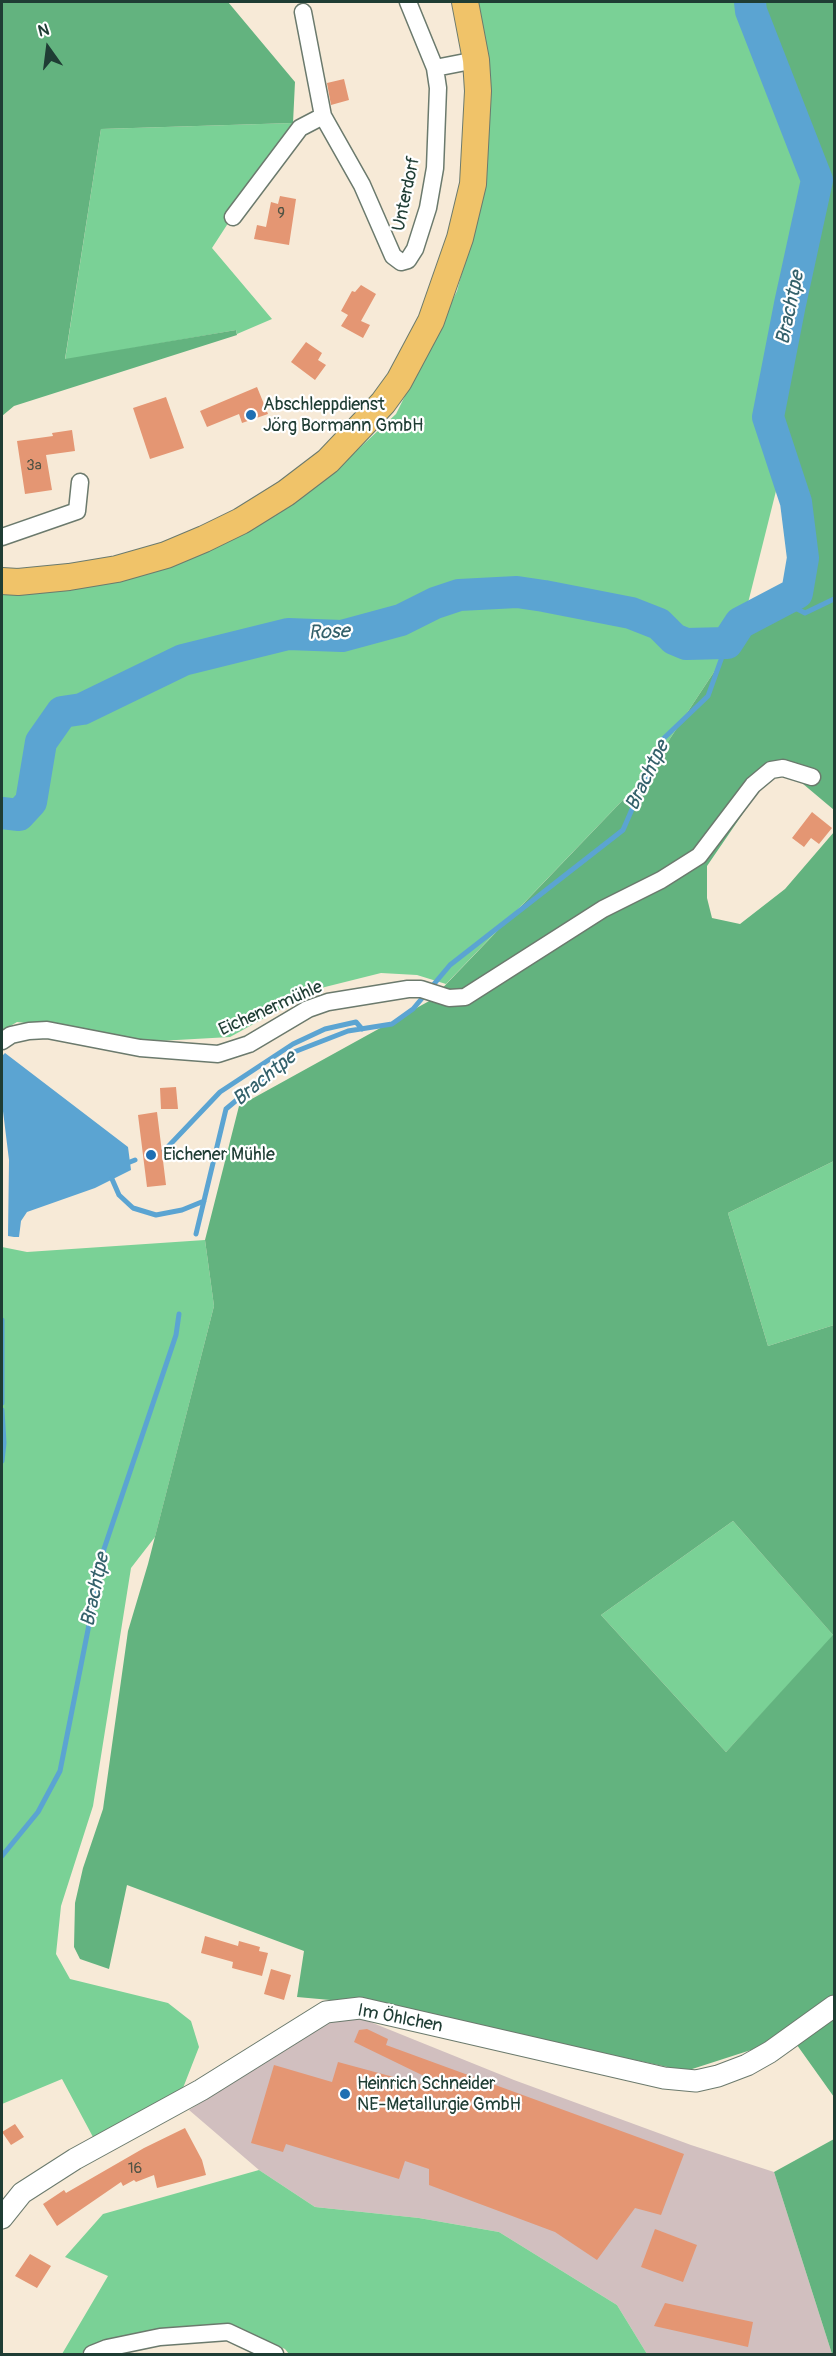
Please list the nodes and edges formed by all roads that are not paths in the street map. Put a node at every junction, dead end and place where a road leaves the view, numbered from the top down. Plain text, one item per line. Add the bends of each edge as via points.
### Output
1 (408, 2) edge
2 (465, 2) edge
3 (303, 12) dead end
4 (476, 60) junction
5 (435, 68) junction
6 (323, 116) junction
7 (232, 218) dead end
8 (80, 482) dead end
9 (2, 537) edge
10 (2, 581) edge
11 (812, 777) dead end
12 (2, 1041) edge
13 (834, 2007) edge
14 (2, 2218) edge
15 (92, 2355) edge
16 (274, 2355) edge

1 - 5 street, Unterdorf
2 - 4 main road
3 - 6 street, Unterdorf
4 - 5 street
4 - 10 main road via 473,184 448,275 431,321 399,381 354,436 328,462 286,493 204,540 117,569
5 - 6 street, Unterdorf via 435,168 428,208 408,260 400,262 393,256 362,185
6 - 7 street via 300,128
8 - 9 street via 77,511
11 - 12 street, Eichenermühle via 783,768 771,770 762,776 699,856 603,909 472,994 458,999 421,989 328,1002 308,1009 249,1044 218,1054 140,1048 47,1030 28,1030
13 - 14 street, Im Öhlchen via 747,2065 696,2080 664,2078 360,2008 326,2012 201,2090 75,2159 22,2193
15 - 16 street via 160,2337 228,2332

